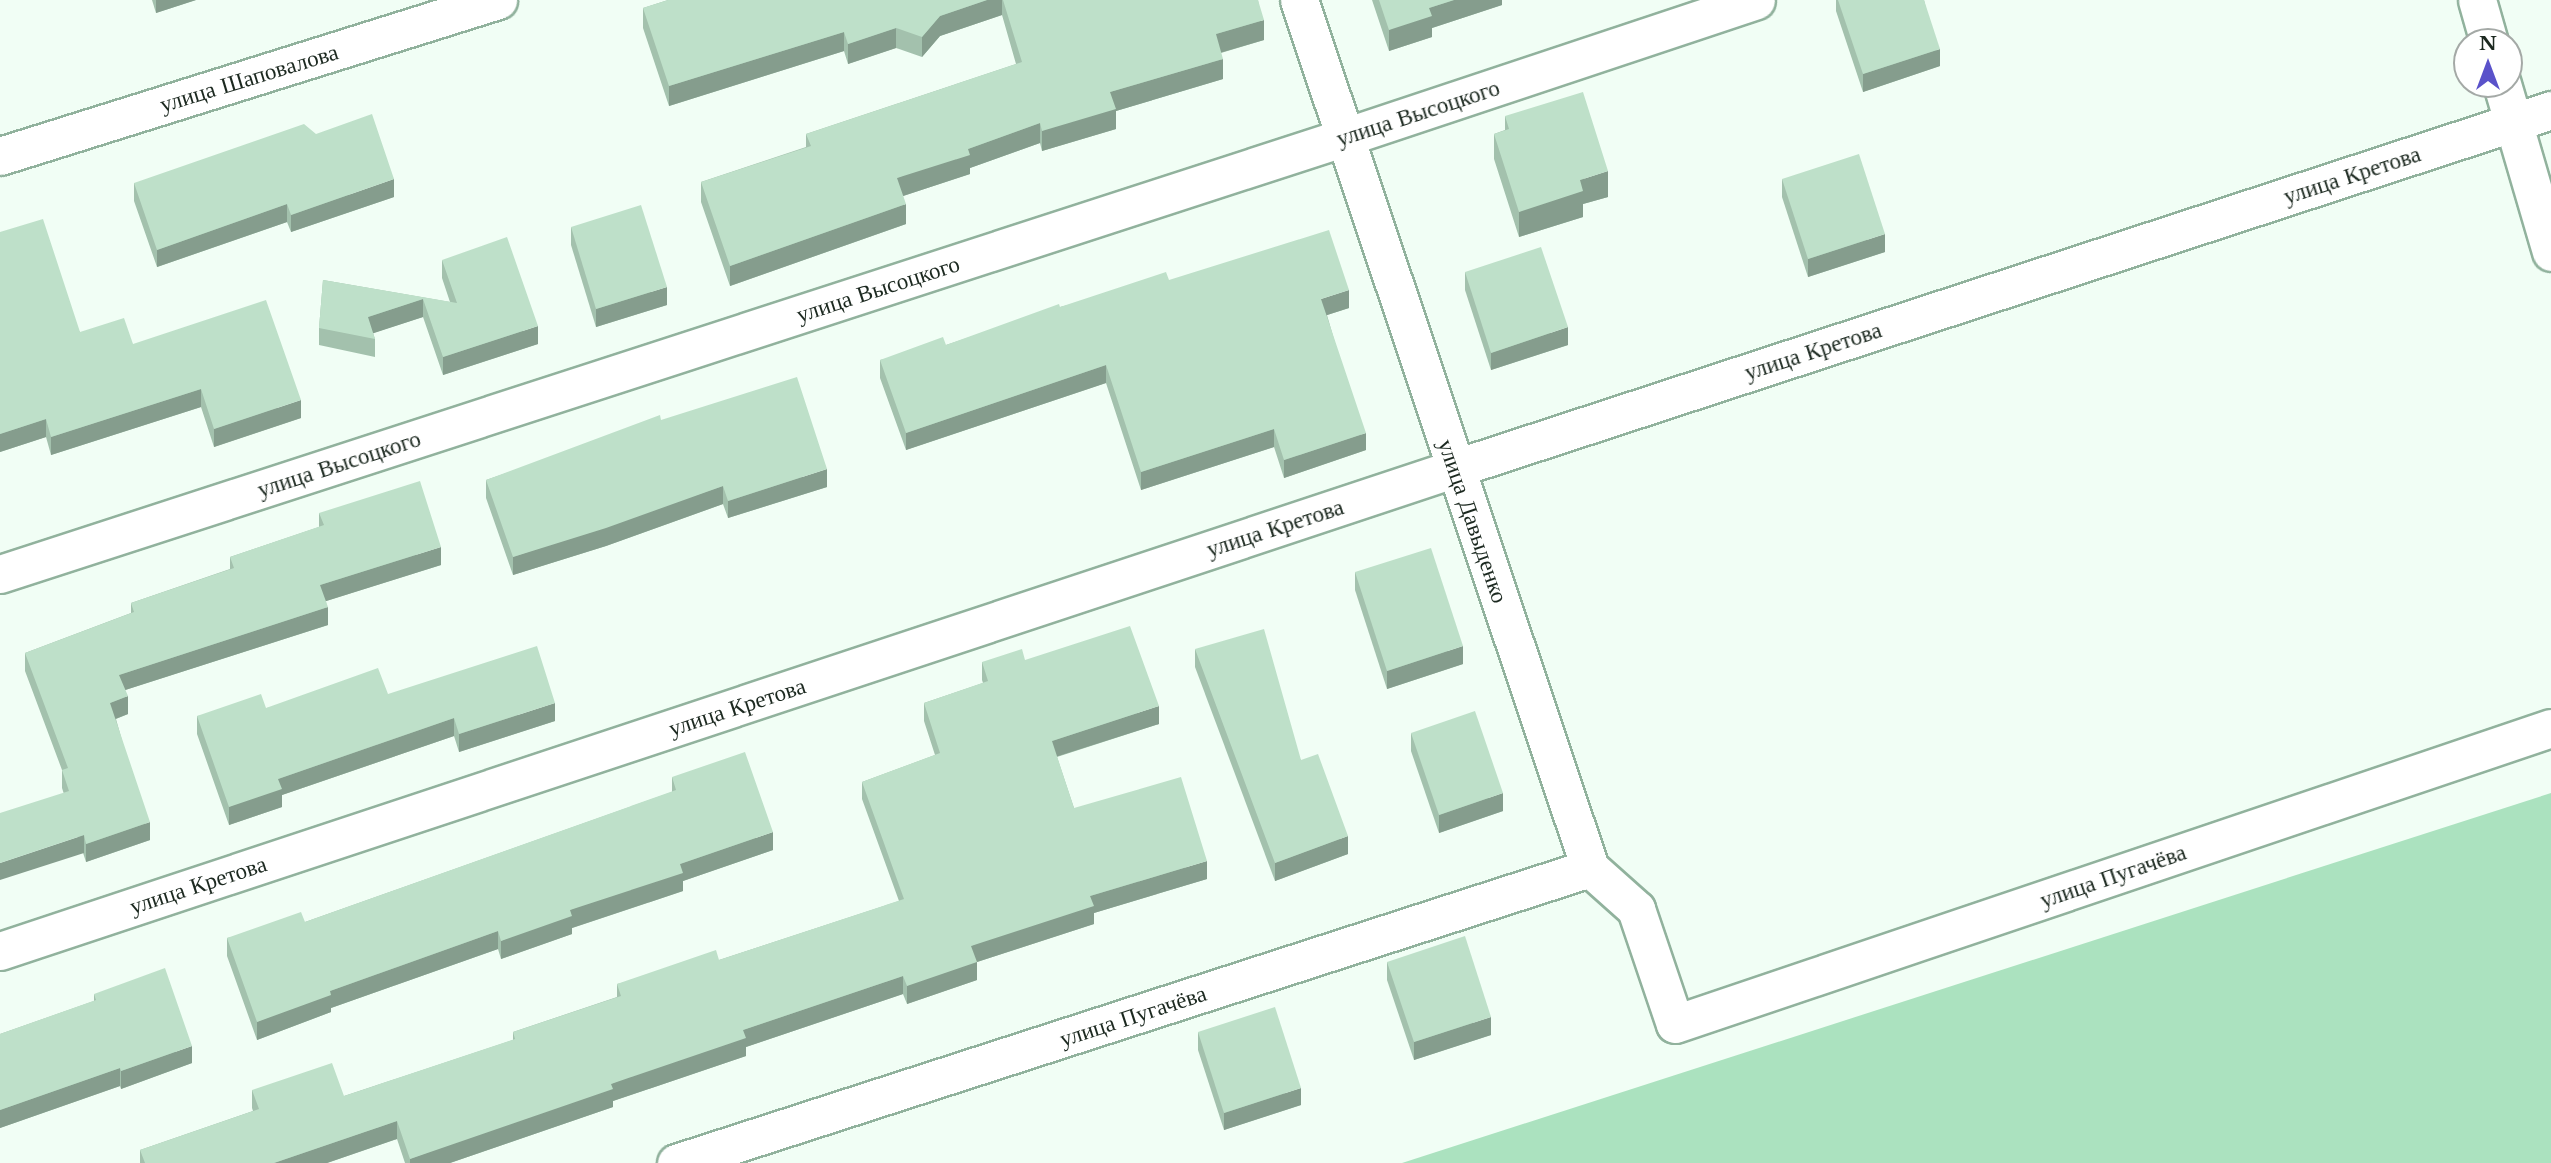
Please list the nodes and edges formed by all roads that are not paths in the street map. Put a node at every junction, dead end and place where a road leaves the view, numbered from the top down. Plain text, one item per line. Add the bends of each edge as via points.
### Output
1 (498, 0) edge
2 (1299, 0) edge
3 (1756, 0) edge
4 (2477, 0) edge
5 (2485, 28) edge
6 (2505, 98) edge
7 (2551, 110) edge
8 (2513, 122) junction
9 (1345, 137) junction
10 (0, 156) edge
11 (2551, 252) edge
12 (1456, 468) junction
13 (0, 574) edge
14 (2551, 728) edge
15 (1590, 868) junction
16 (0, 951) edge
17 (1675, 1024) joint
18 (676, 1163) edge

1 - 10 street, улица Шаповалова
2 - 9 street, улица Давыденко
3 - 9 street, улица Высоцкого
4 - 5 street
6 - 8 street
7 - 8 street, улица Кретова
8 - 11 street
8 - 12 street, улица Кретова
9 - 12 street, улица Давыденко
9 - 13 street, улица Высоцкого
12 - 15 street, улица Давыденко
12 - 16 street, улица Кретова
14 - 17 street, улица Пугачёва
15 - 17 street, улица Давыденко via 1636,909
15 - 18 street, улица Пугачёва

